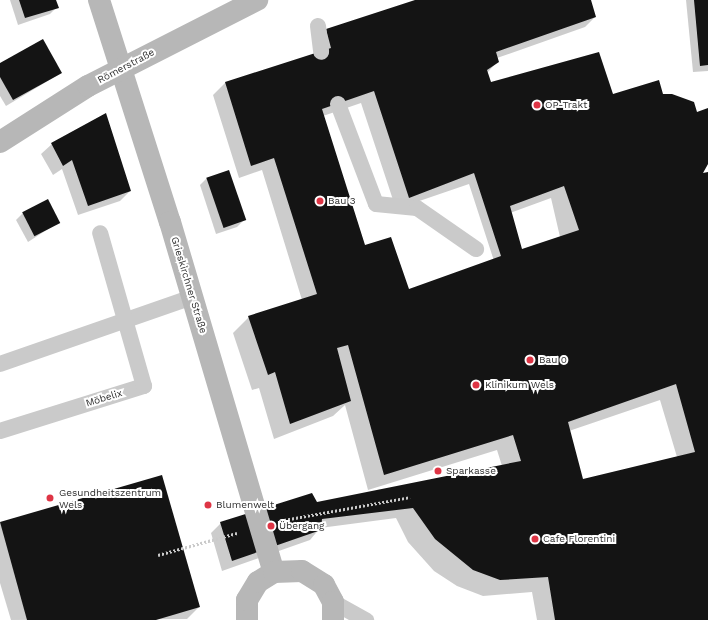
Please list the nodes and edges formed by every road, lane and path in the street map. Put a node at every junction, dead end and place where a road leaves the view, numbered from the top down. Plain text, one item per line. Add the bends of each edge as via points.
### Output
1 (99, 0) edge
2 (257, 0) edge
3 (318, 26) dead end
4 (321, 52) dead end
5 (121, 68) junction
6 (338, 104) dead end
7 (0, 142) edge
8 (100, 233) dead end
9 (476, 249) dead end
10 (192, 297) junction
11 (126, 322) junction
12 (0, 364) edge
13 (0, 431) edge
14 (274, 572) junction
15 (333, 611) edge
16 (247, 620) edge
17 (366, 620) edge

1 - 5 main road, Grieskirchner Straße
2 - 5 main road, Römerstraße
3 - 4 lane
5 - 7 main road, Römerstraße
5 - 10 main road, Grieskirchner Straße
6 - 9 lane via 376,204 417,208
8 - 11 lane, Möbelix
10 - 11 lane
10 - 14 main road, Grieskirchner Straße
11 - 12 lane
11 - 13 lane, Möbelix via 144,386
14 - 15 main road via 302,571 324,585
14 - 16 main road via 258,582 247,600
15 - 17 lane

